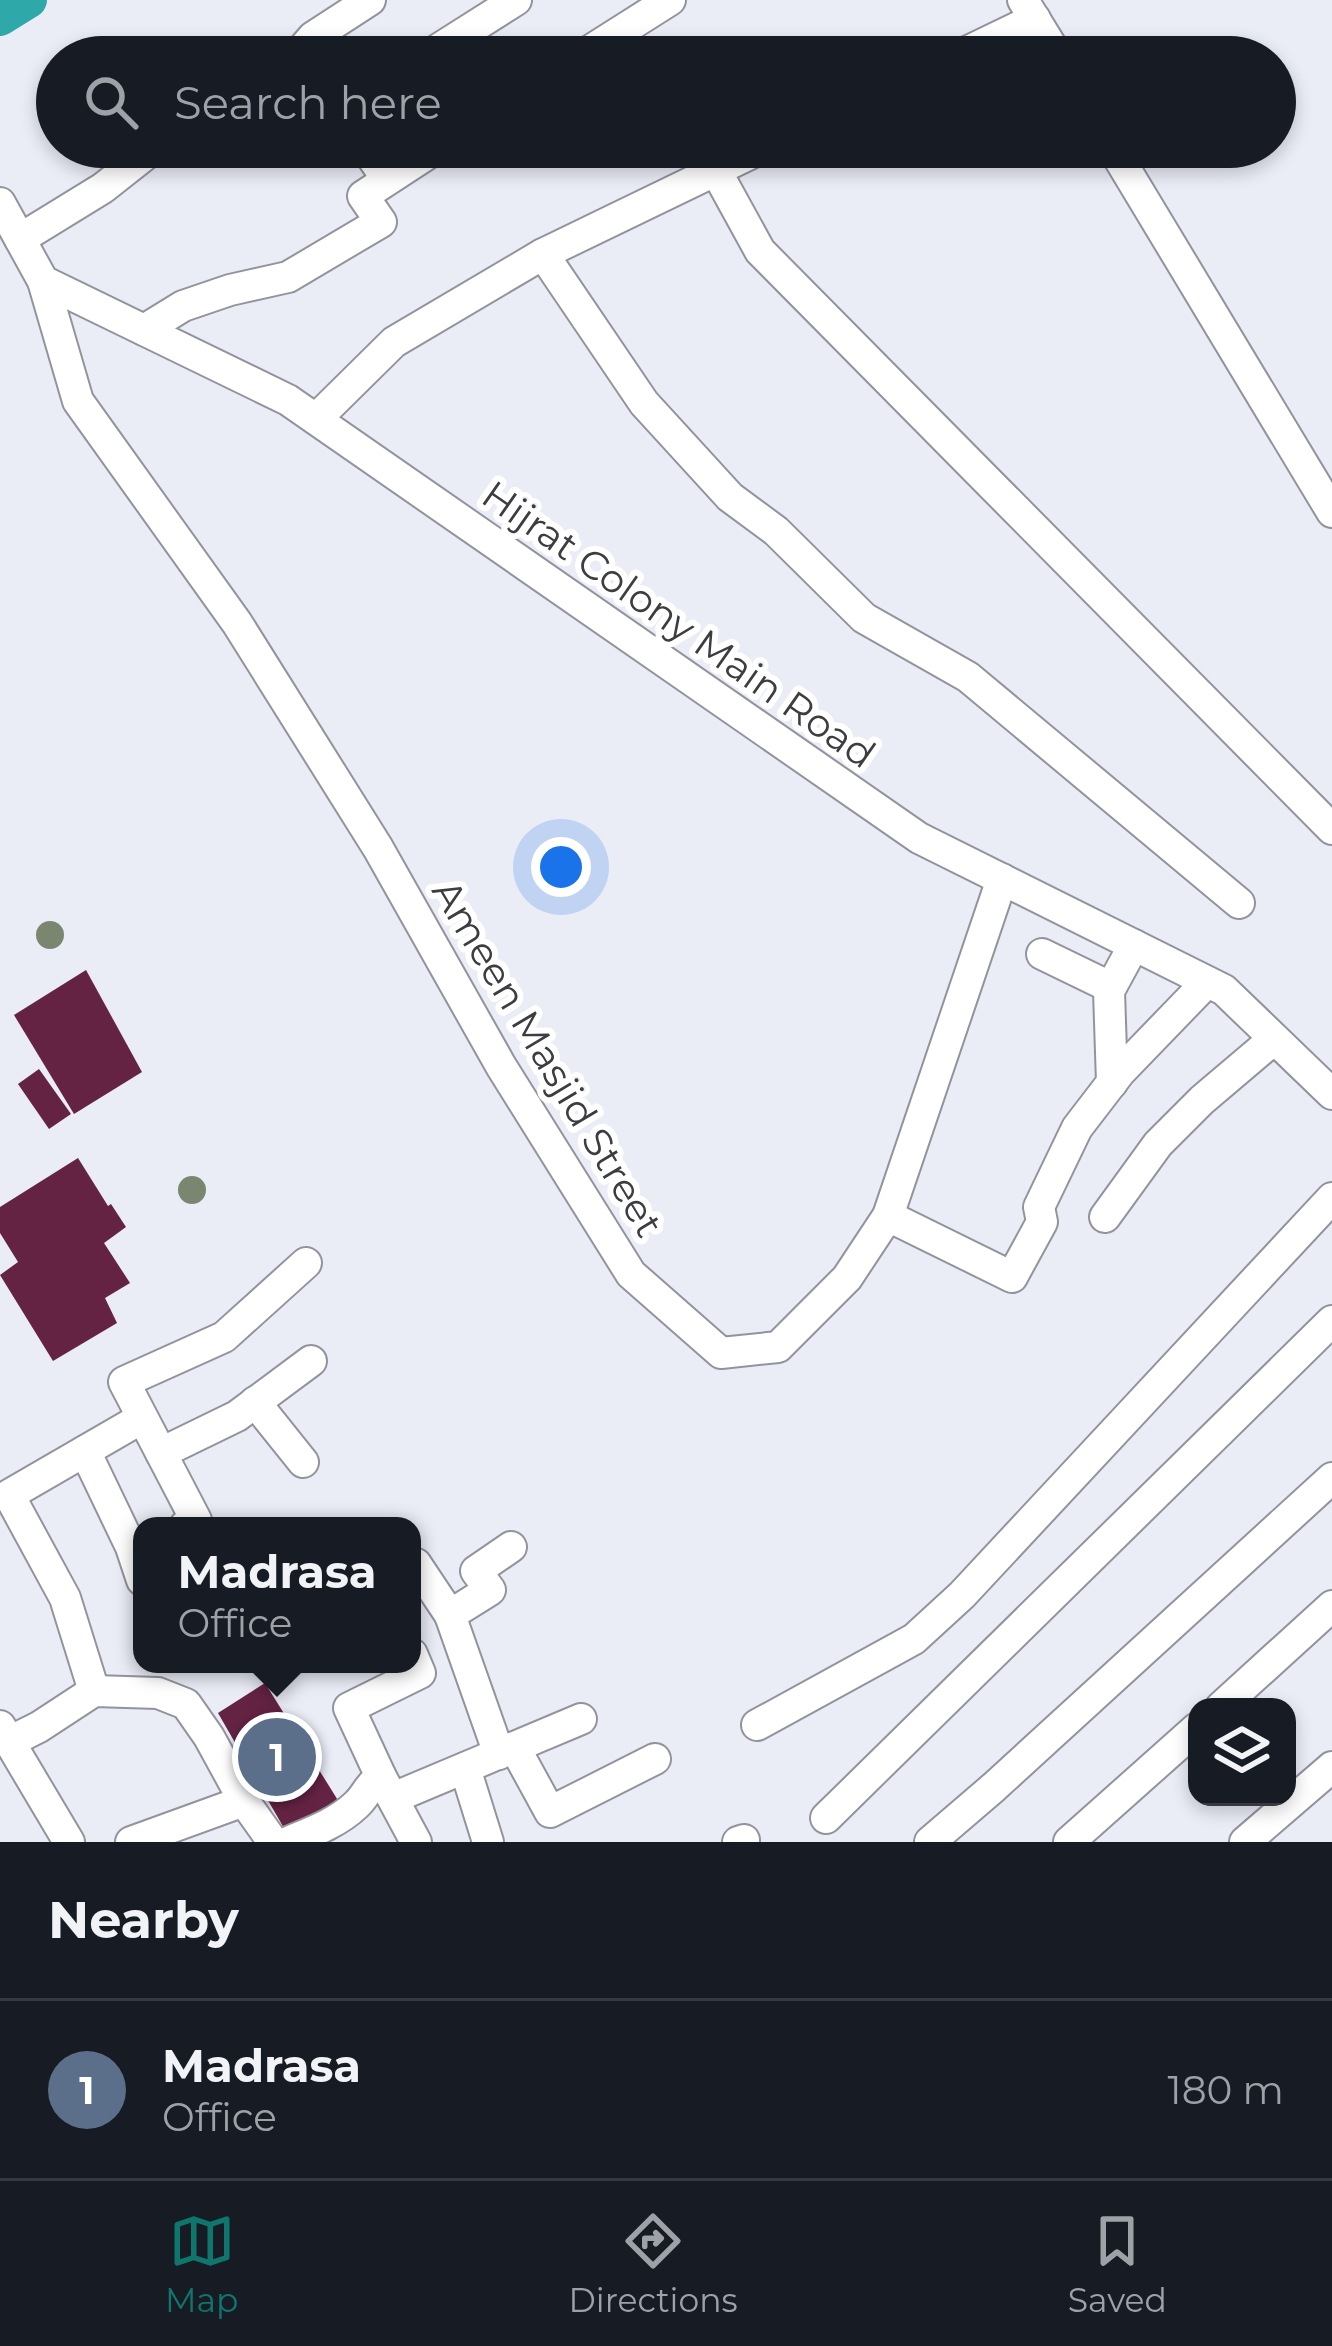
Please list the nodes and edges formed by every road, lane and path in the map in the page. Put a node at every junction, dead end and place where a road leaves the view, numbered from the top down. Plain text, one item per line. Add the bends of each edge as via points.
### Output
1 (370, 0) edge
2 (516, 0) edge
3 (670, 0) edge
4 (1029, 10) edge
5 (315, 36) edge
6 (459, 36) edge
7 (613, 36) edge
8 (989, 36) edge
9 (1045, 36) edge
10 (128, 168) edge
11 (379, 168) edge
12 (405, 168) edge
13 (1125, 168) edge
14 (716, 169) joint
15 (387, 179) junction
16 (0, 203) edge
17 (20, 239) junction
18 (543, 254) junction
19 (43, 281) junction
20 (144, 330) junction
21 (316, 419) junction
22 (1332, 512) edge
23 (1332, 829) edge
24 (1002, 879) junction
25 (1239, 903) dead end
26 (1134, 945) junction
27 (1042, 954) dead end
28 (1207, 982) junction
29 (1110, 987) junction
30 (1274, 1039) junction
31 (1112, 1083) junction
32 (1332, 1094) edge
33 (1332, 1198) edge
34 (888, 1216) junction
35 (1105, 1217) dead end
36 (306, 1262) dead end
37 (1332, 1321) edge
38 (311, 1361) dead end
39 (255, 1402) junction
40 (142, 1418) junction
41 (85, 1451) junction
42 (161, 1453) junction
43 (303, 1462) dead end
44 (1332, 1478) edge
45 (194, 1517) edge
46 (12, 1535) edge
47 (511, 1547) dead end
48 (133, 1548) edge
49 (421, 1572) edge
50 (1332, 1606) edge
51 (450, 1616) junction
52 (420, 1673) edge
53 (94, 1691) junction
54 (1230, 1698) edge
55 (581, 1719) dead end
56 (758, 1725) dead end
57 (5, 1734) edge
58 (1188, 1736) edge
59 (507, 1751) junction
60 (655, 1759) dead end
61 (1332, 1767) edge
62 (465, 1768) junction
63 (387, 1787) junction
64 (244, 1801) junction
65 (826, 1818) dead end
66 (332, 1833) edge
67 (57, 1838) edge
68 (131, 1842) edge
69 (273, 1842) edge
70 (288, 1842) edge
71 (416, 1842) edge
72 (488, 1842) edge
73 (930, 1842) edge
74 (1069, 1842) edge
75 (1245, 1842) edge

1 - 5 street
2 - 6 street
3 - 7 street
4 - 8 street
4 - 9 street
10 - 17 street
11 - 15 street
12 - 15 street
13 - 22 street
14 - 18 street
14 - 23 street via 760,250
15 - 20 street via 363,196 381,222 343,247 288,277 183,306
16 - 17 street
17 - 19 street
18 - 21 street via 394,343
18 - 25 street via 644,403 730,496 864,618 968,677
19 - 20 street, Hijrat Colony Main Road
19 - 34 street, Ameen Masjid Street via 78,401 237,623 631,1274 721,1353 778,1346 847,1278
20 - 21 street, Hijrat Colony Main Road
21 - 24 street, Hijrat Colony Main Road via 920,838
24 - 26 street, Hijrat Colony Main Road
24 - 34 street, Ameen Masjid Street
26 - 28 street, Hijrat Colony Main Road
26 - 29 street
27 - 29 street
28 - 30 street, Hijrat Colony Main Road
28 - 31 street
29 - 31 street
30 - 32 street, Hijrat Colony Main Road
30 - 35 street via 1157,1144
31 - 34 street via 1076,1128 1012,1277
33 - 56 street via 962,1595 914,1639
36 - 40 street via 224,1336 124,1382
37 - 65 street
38 - 39 street
39 - 42 street
39 - 43 street
40 - 41 street
40 - 42 street
41 - 46 street via 9,1495
41 - 48 street
42 - 45 street
44 - 73 street
46 - 53 street via 65,1598
47 - 51 street via 476,1570 490,1590
49 - 51 street
50 - 54 street
51 - 59 street
52 - 63 street via 349,1708
53 - 57 street via 39,1727
53 - 64 street via 158,1693 186,1704
55 - 59 street
57 - 67 street
58 - 74 street
59 - 60 street via 550,1812
59 - 62 street
61 - 75 street
62 - 63 street
62 - 72 street
63 - 66 street via 368,1785
63 - 71 street
64 - 68 street
64 - 69 street
66 - 70 street

